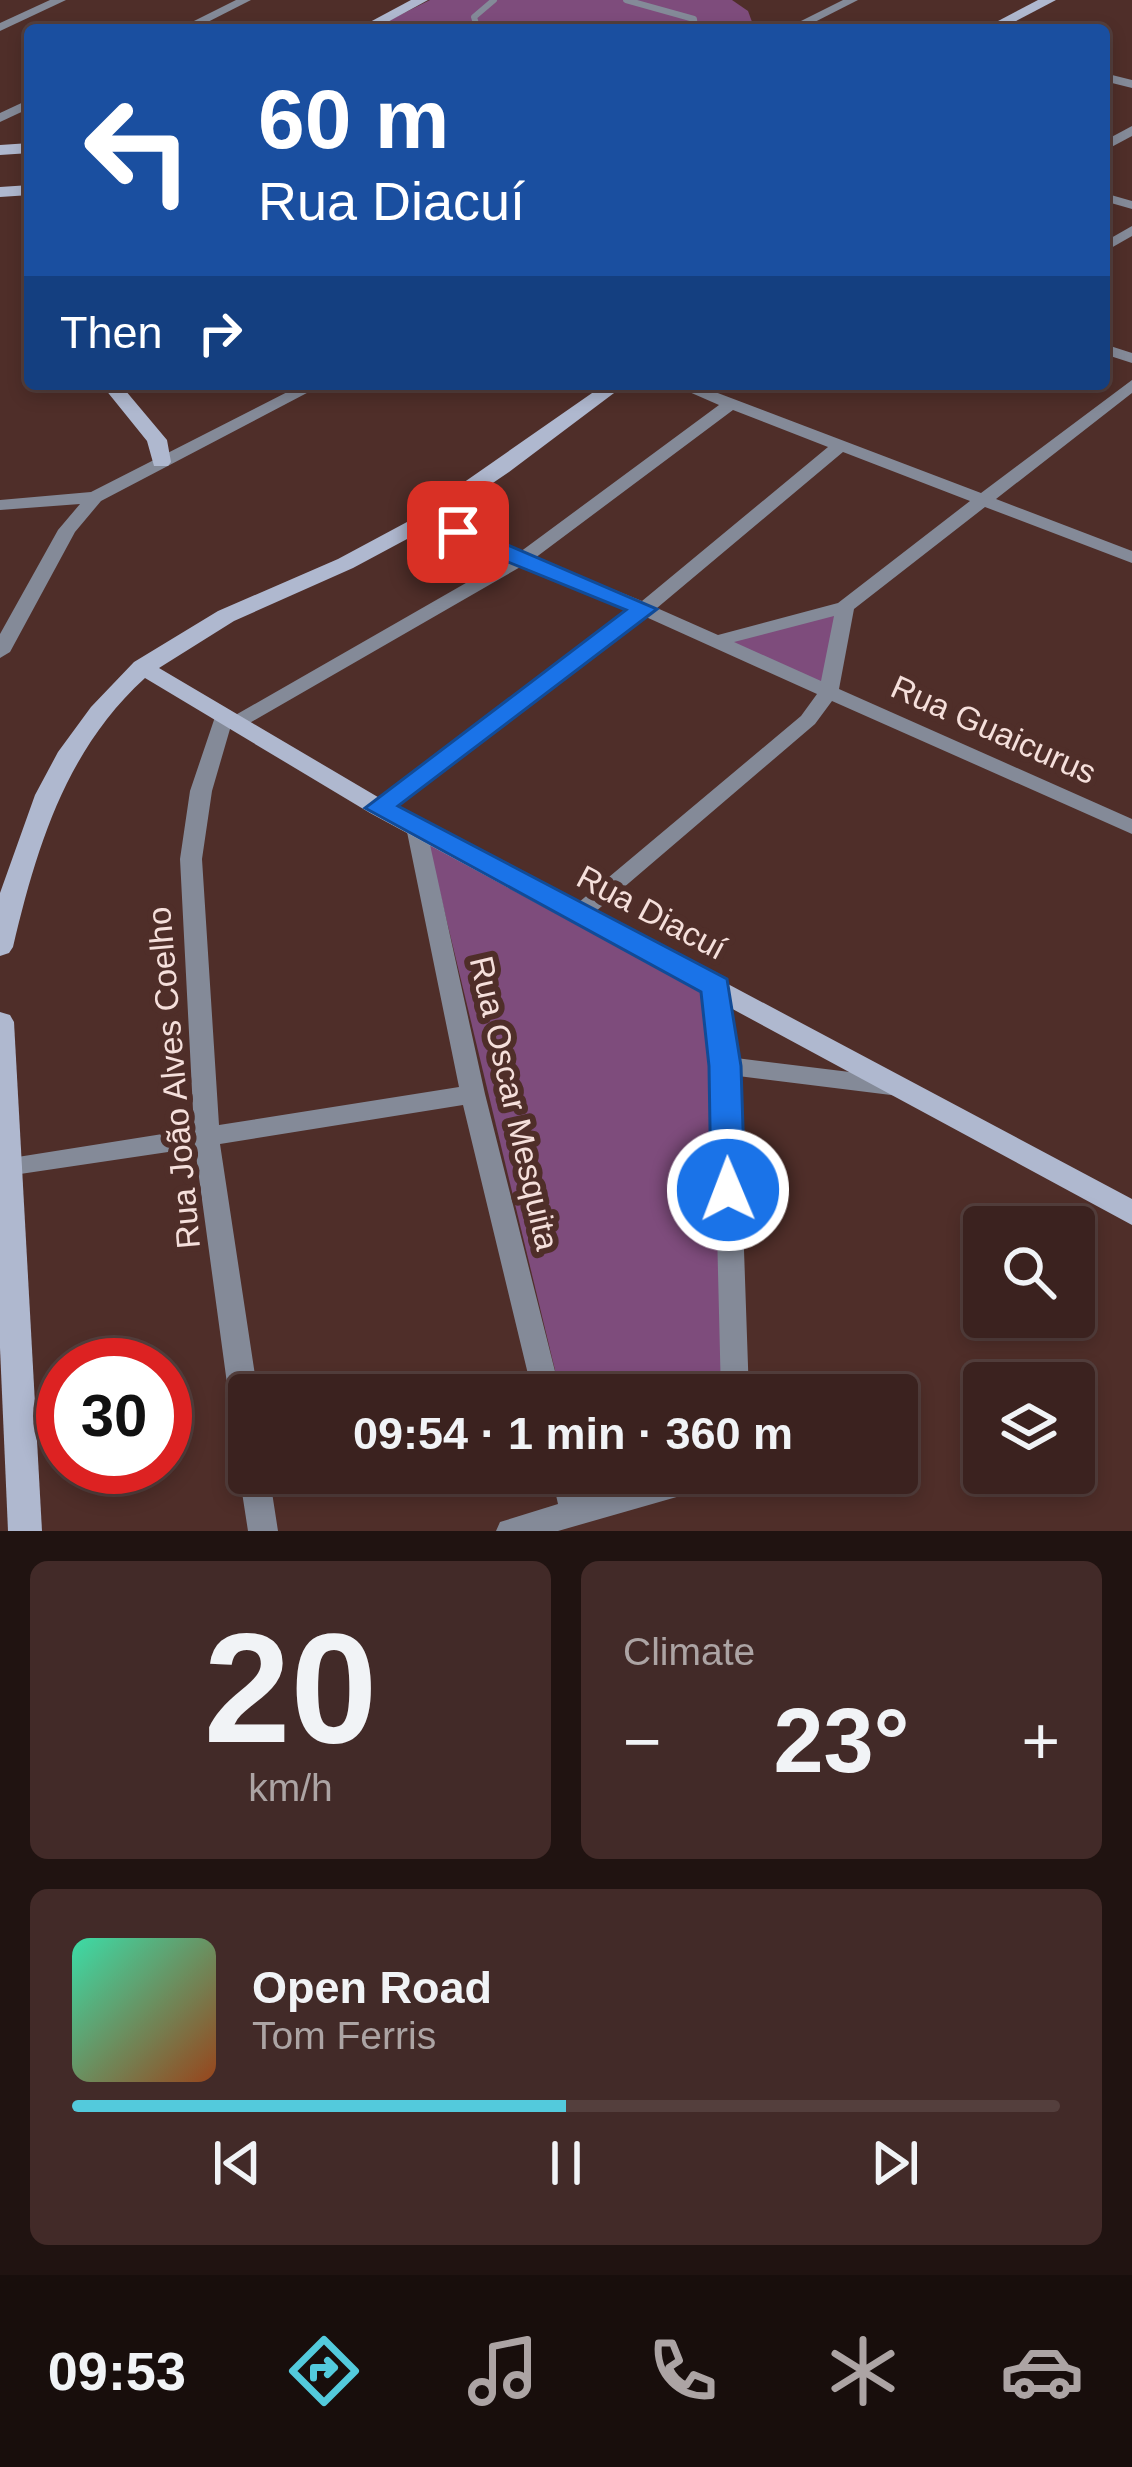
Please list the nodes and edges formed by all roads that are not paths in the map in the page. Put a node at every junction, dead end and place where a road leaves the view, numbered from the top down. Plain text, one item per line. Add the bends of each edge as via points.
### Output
1 (60, 0) edge
2 (244, 0) edge
3 (392, 0) edge
4 (421, 0) edge
5 (494, 0) edge
6 (626, 0) edge
7 (852, 0) edge
8 (1049, 0) edge
9 (194, 24) edge
10 (350, 24) edge
11 (374, 24) edge
12 (476, 24) edge
13 (694, 24) edge
14 (802, 24) edge
15 (1000, 24) edge
16 (0, 27) edge
17 (1132, 385) edge
18 (115, 390) edge
19 (304, 390) edge
20 (608, 390) edge
21 (695, 390) edge
22 (731, 404) junction
23 (840, 446) junction
24 (161, 462) junction
25 (95, 497) junction
26 (983, 500) junction
27 (0, 505) edge
28 (424, 520) junction
29 (525, 557) junction
30 (1132, 557) edge
31 (845, 607) junction
32 (644, 609) junction
33 (716, 641) junction
34 (0, 652) edge
35 (142, 668) junction
36 (829, 692) junction
37 (228, 721) junction
38 (379, 808) junction
39 (416, 826) junction
40 (1132, 827) edge
41 (580, 914) junction
42 (0, 947) edge
43 (716, 987) junction
44 (0, 1022) edge
45 (725, 1066) junction
46 (905, 1088) junction
47 (473, 1094) junction
48 (207, 1139) junction
49 (4, 1168) junction
50 (1132, 1213) edge
51 (240, 1374) edge
52 (542, 1374) edge
53 (734, 1374) edge
54 (257, 1494) edge
55 (571, 1494) edge
56 (642, 1494) edge
57 (575, 1513) junction
58 (25, 1531) edge
59 (263, 1531) edge
60 (511, 1531) edge

1 - 16 street
2 - 9 street
3 - 10 main road
4 - 11 main road
5 - 12 lane via 474,16
6 - 13 lane
7 - 14 street
8 - 15 main road
17 - 26 street
18 - 24 main road via 157,440
19 - 24 street
20 - 28 main road
21 - 22 street
22 - 23 street
22 - 29 street
23 - 26 street
23 - 32 street
24 - 25 street
25 - 27 street
25 - 34 street via 67,530
26 - 30 street
26 - 31 street
28 - 29 street, Rua Guaicurus
28 - 35 main road via 221,619
29 - 32 street, Rua Guaicurus
29 - 37 street
31 - 33 street
31 - 36 street
32 - 33 street, Rua Guaicurus
32 - 38 street
33 - 36 street, Rua Guaicurus
35 - 37 main road, Rua Diacuí
35 - 42 main road via 94,717 52,780 20,856
36 - 40 street, Rua Guaicurus
36 - 41 street via 808,720
37 - 38 main road, Rua Diacuí
37 - 48 street, Rua João Alves Coelho via 201,791 191,860
38 - 39 main road, Rua Diacuí
39 - 41 main road, Rua Diacuí
39 - 47 street, Rua Oscar Mesquita
41 - 43 main road, Rua Diacuí
43 - 45 street
43 - 46 main road, Rua Diacuí
44 - 49 main road
45 - 46 street
45 - 53 street
46 - 50 main road, Rua Diacuí
47 - 48 street
47 - 52 street, Rua Oscar Mesquita
48 - 49 street
48 - 51 street, Rua João Alves Coelho
49 - 58 main road
54 - 59 street
55 - 57 street
56 - 57 street
57 - 60 street

